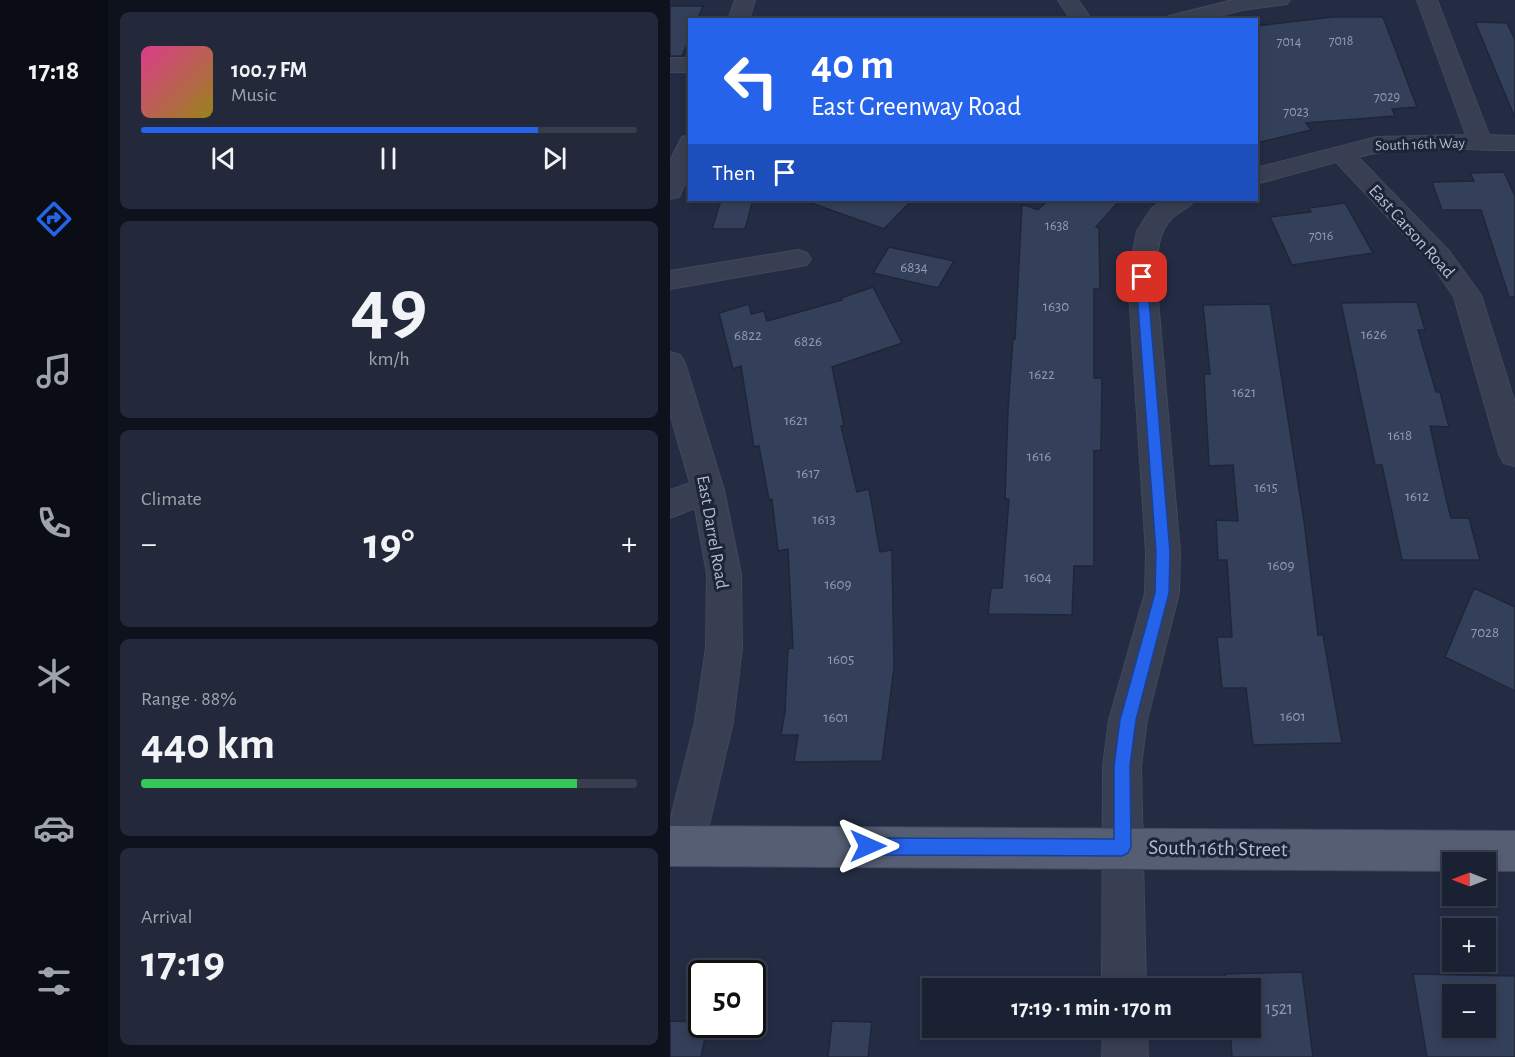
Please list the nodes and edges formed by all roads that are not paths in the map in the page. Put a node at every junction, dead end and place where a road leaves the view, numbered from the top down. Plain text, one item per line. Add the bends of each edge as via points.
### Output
1 (745, 0) edge
2 (1068, 0) edge
3 (1280, 0) edge
4 (1427, 0) edge
5 (739, 18) edge
6 (1081, 18) edge
7 (1184, 18) edge
8 (670, 65) edge
9 (688, 65) edge
10 (1480, 142) junction
11 (1514, 142) edge
12 (688, 147) edge
13 (1340, 152) junction
14 (1258, 175) edge
15 (670, 191) edge
16 (1175, 202) edge
17 (798, 259) dead end
18 (670, 280) edge
19 (670, 363) edge
20 (1514, 454) edge
21 (708, 490) junction
22 (670, 504) edge
23 (677, 846) edge
24 (1122, 847) junction
25 (1514, 851) edge
26 (1124, 978) edge
27 (1125, 1038) edge
28 (1125, 1057) edge

1 - 5 street
2 - 6 street
3 - 7 street via 1242,4
4 - 10 street
8 - 9 street
10 - 11 street, South 16th Way
10 - 13 street, South 16th Way via 1377,144
12 - 15 street
13 - 14 street, South 16th Way
13 - 20 street, East Carson Road via 1440,257 1466,295
16 - 24 street via 1146,235 1142,277 1163,552 1162,593 1128,720 1122,766
17 - 18 street
19 - 21 street, East Darrel Road
21 - 22 street
21 - 23 street, East Darrel Road via 724,574 724,648 714,722
23 - 24 main road, South 16th Street
24 - 25 main road, South 16th Street
24 - 26 street
27 - 28 street

